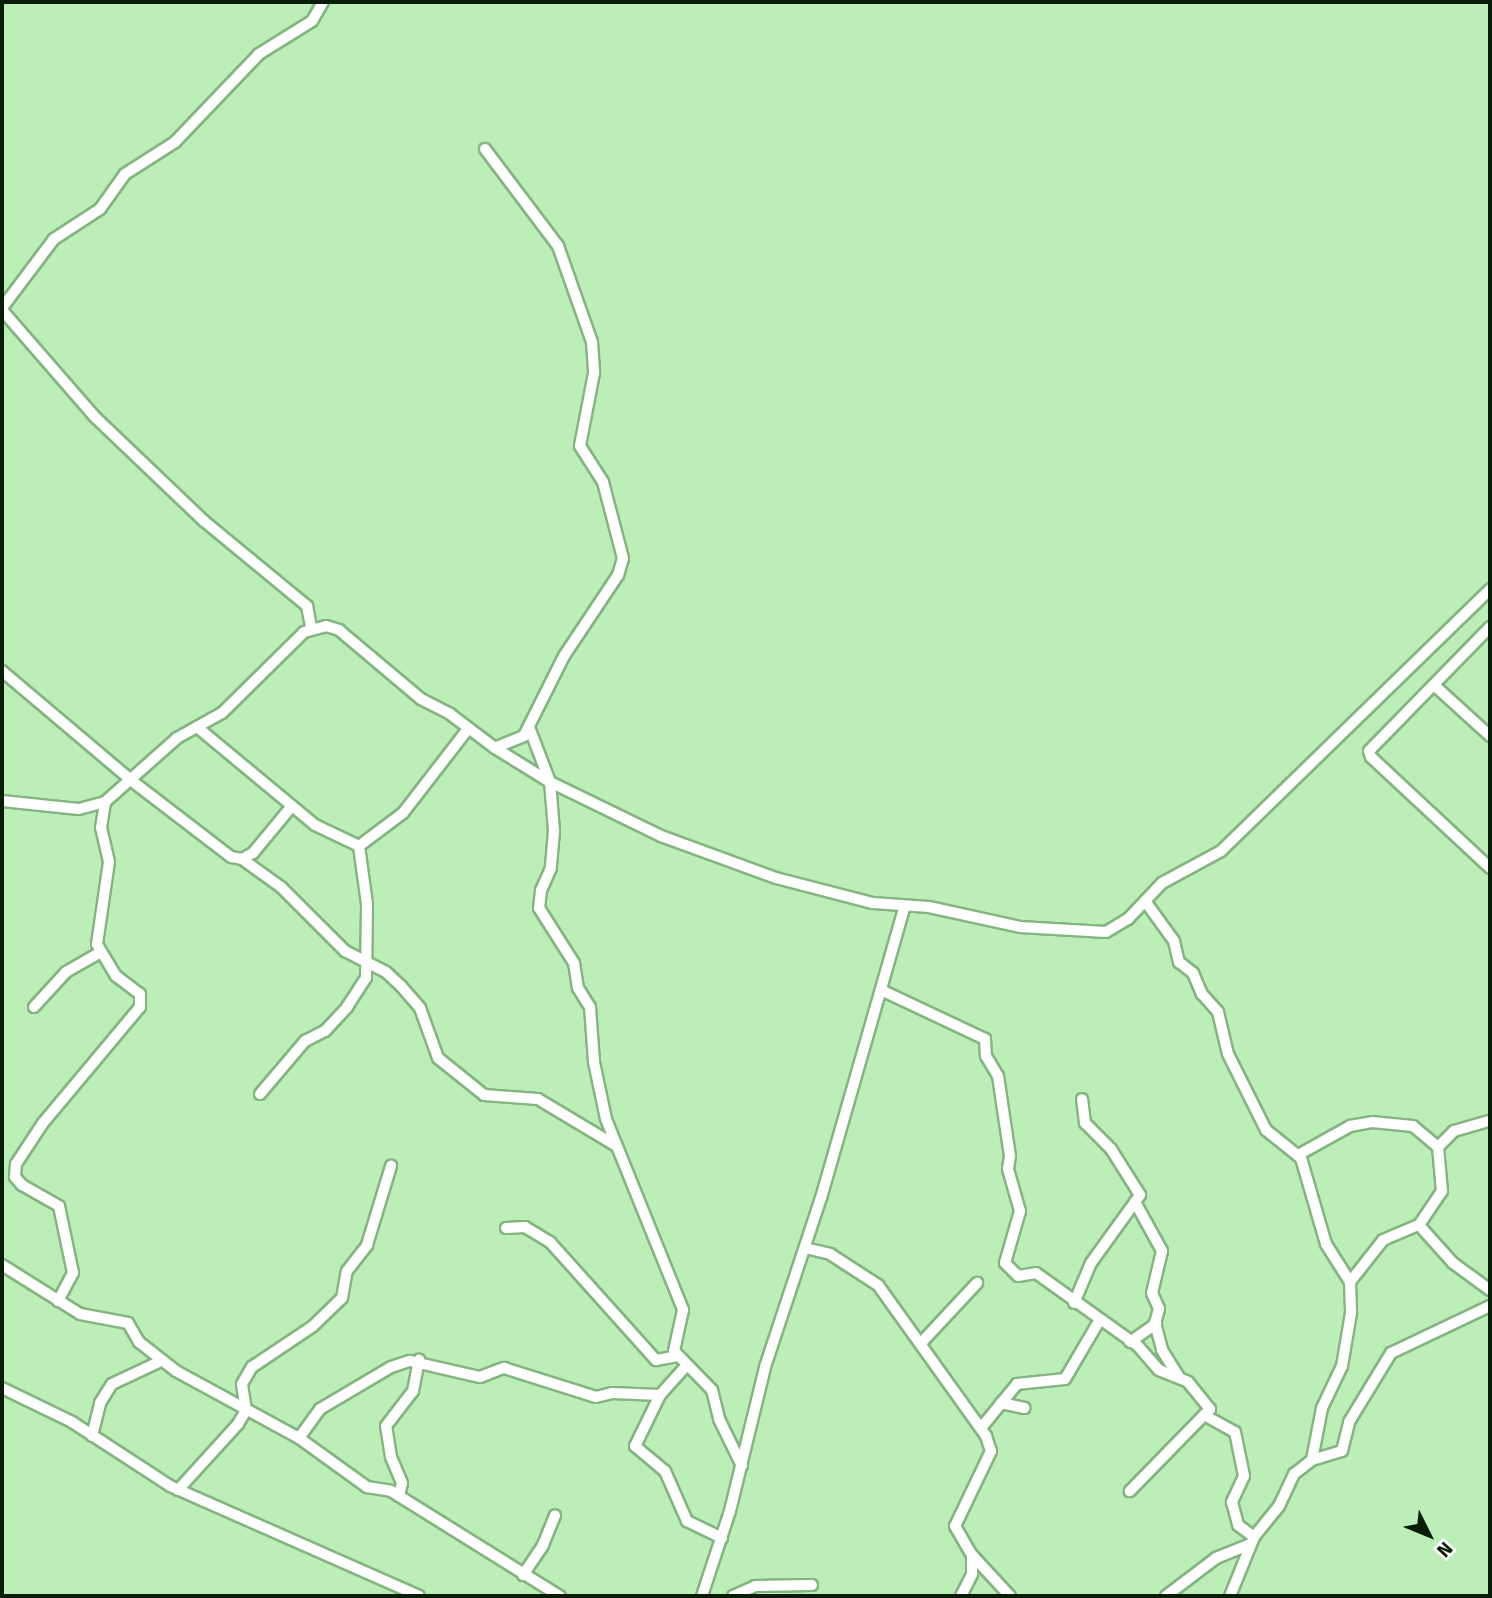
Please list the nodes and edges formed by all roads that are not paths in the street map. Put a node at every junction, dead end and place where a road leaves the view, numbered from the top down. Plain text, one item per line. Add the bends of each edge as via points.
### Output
1 (323, 2) edge
2 (485, 149) dead end
3 (2, 309) edge
4 (1490, 589) edge
5 (312, 627) junction
6 (1490, 628) edge
7 (2, 671) edge
8 (1434, 685) junction
9 (197, 727) junction
10 (529, 727) junction
11 (468, 729) junction
12 (1490, 736) edge
13 (495, 748) junction
14 (132, 781) junction
15 (550, 782) junction
16 (2, 801) edge
17 (105, 802) junction
18 (292, 806) junction
19 (359, 846) junction
20 (242, 859) junction
21 (1490, 868) edge
22 (1145, 901) junction
23 (904, 908) junction
24 (101, 952) junction
25 (366, 963) junction
26 (881, 990) junction
27 (34, 1007) dead end
28 (260, 1094) dead end
29 (1082, 1099) dead end
30 (1490, 1121) edge
31 (615, 1145) junction
32 (1438, 1147) junction
33 (1298, 1155) junction
34 (391, 1166) dead end
35 (1135, 1202) junction
36 (1419, 1225) junction
37 (506, 1228) dead end
38 (805, 1248) junction
39 (2, 1265) edge
40 (1350, 1282) junction
41 (977, 1283) dead end
42 (1490, 1290) edge
43 (58, 1301) junction
44 (1074, 1303) junction
45 (1490, 1306) edge
46 (1099, 1321) junction
47 (1156, 1324) junction
48 (922, 1342) junction
49 (1130, 1342) junction
50 (678, 1356) junction
51 (419, 1360) junction
52 (161, 1361) junction
53 (687, 1365) junction
54 (1179, 1377) junction
55 (2, 1388) edge
56 (660, 1395) junction
57 (1001, 1403) junction
58 (1024, 1408) dead end
59 (246, 1410) junction
60 (1204, 1415) junction
61 (981, 1428) junction
62 (297, 1434) junction
63 (92, 1436) junction
64 (1312, 1460) junction
65 (742, 1466) junction
66 (178, 1490) junction
67 (1130, 1491) dead end
68 (399, 1496) junction
69 (555, 1515) dead end
70 (722, 1538) junction
71 (1252, 1540) junction
72 (972, 1555) junction
73 (523, 1575) junction
74 (812, 1585) dead end
75 (419, 1596) edge
76 (559, 1596) edge
77 (702, 1596) edge
78 (733, 1596) edge
79 (961, 1596) edge
80 (1010, 1596) edge
81 (1166, 1596) edge
82 (1230, 1596) edge

1 - 3 street via 312,21 265,48 175,142 124,174 100,209 54,239
2 - 10 street via 558,246 592,342 594,373 580,446 604,482 623,558 618,575 564,656
3 - 5 street via 94,416 204,521 301,600 311,612
4 - 22 street via 1221,851 1162,883
5 - 9 street via 222,713
5 - 11 street via 339,630 421,699 450,713
6 - 8 street
7 - 14 street
8 - 12 street
8 - 21 street via 1374,744 1371,757
9 - 14 street via 169,744
9 - 18 street
10 - 13 street via 521,740
10 - 15 street
11 - 13 street
11 - 19 street via 403,813
13 - 15 street
14 - 17 street
14 - 20 street via 231,857
15 - 23 street via 626,821 744,868
15 - 31 street via 551,868 539,908 574,963 578,988 590,1007 593,1062
16 - 17 street via 79,809
17 - 24 street via 101,828 109,862 99,918
18 - 19 street via 315,825
18 - 20 street via 262,844
19 - 25 street via 367,904
20 - 25 street via 281,887 345,951
22 - 23 street via 1128,919 1099,932 1020,927 929,906
22 - 33 street via 1174,941 1179,962 1195,975 1202,994 1218,1012 1228,1054 1266,1130
23 - 26 street
24 - 27 street via 66,972
24 - 43 street via 116,976 139,994 140,1007 43,1123 16,1164 15,1177 22,1185 59,1206 73,1273
25 - 28 street via 366,978 347,1007 325,1031 305,1041
25 - 31 street via 386,972 418,1003 438,1058 484,1095 538,1099
26 - 38 street
26 - 44 street via 985,1039 986,1056 998,1076 1008,1169 1020,1211 1005,1263 1018,1276 1036,1273
29 - 35 street via 1086,1123 1139,1189
30 - 32 street via 1454,1130
31 - 50 street via 636,1186 683,1310 674,1346
32 - 33 street via 1413,1126 1372,1122 1350,1126
32 - 36 street via 1442,1191
33 - 40 street via 1326,1244
34 - 59 street via 367,1245 347,1271 342,1298 313,1326 252,1367 242,1384
35 - 44 street via 1091,1263
35 - 47 street via 1163,1251 1152,1293 1159,1309
36 - 40 street via 1383,1240
36 - 42 street via 1453,1263
37 - 50 street via 525,1227 550,1242 656,1360
38 - 48 street via 830,1254 878,1285
38 - 65 street via 765,1367
39 - 43 street
40 - 64 street via 1351,1312 1342,1366 1322,1408
41 - 48 street
43 - 52 street via 80,1314 128,1323 139,1342
44 - 46 street
45 - 64 street via 1391,1353 1349,1422 1342,1451
46 - 49 street
46 - 57 street via 1065,1379 1017,1384
47 - 49 street
47 - 54 street via 1163,1350
48 - 61 street
49 - 54 street via 1159,1370
50 - 53 street
51 - 56 street via 480,1377 504,1368 595,1397
51 - 62 street via 373,1377 320,1409
51 - 68 street via 413,1391 386,1426 391,1457 402,1483
52 - 59 street
52 - 63 street via 112,1384 100,1403
53 - 56 street
53 - 65 street via 712,1390 719,1419
54 - 60 street via 1210,1409
55 - 63 street
56 - 70 street via 635,1446 665,1471 687,1521
57 - 58 street
57 - 61 street
59 - 62 street
59 - 66 street via 225,1442
60 - 67 street
60 - 71 street via 1235,1432 1244,1476 1232,1502 1238,1525
61 - 72 street via 991,1451 955,1526
62 - 68 street via 367,1487
63 - 66 street
64 - 71 street via 1294,1475 1272,1516
65 - 70 street
66 - 75 street
68 - 73 street
69 - 73 street via 543,1545
70 - 77 street
71 - 81 street via 1216,1558
71 - 82 street
72 - 79 street via 972,1574
72 - 80 street
73 - 76 street
74 - 78 street via 755,1586

